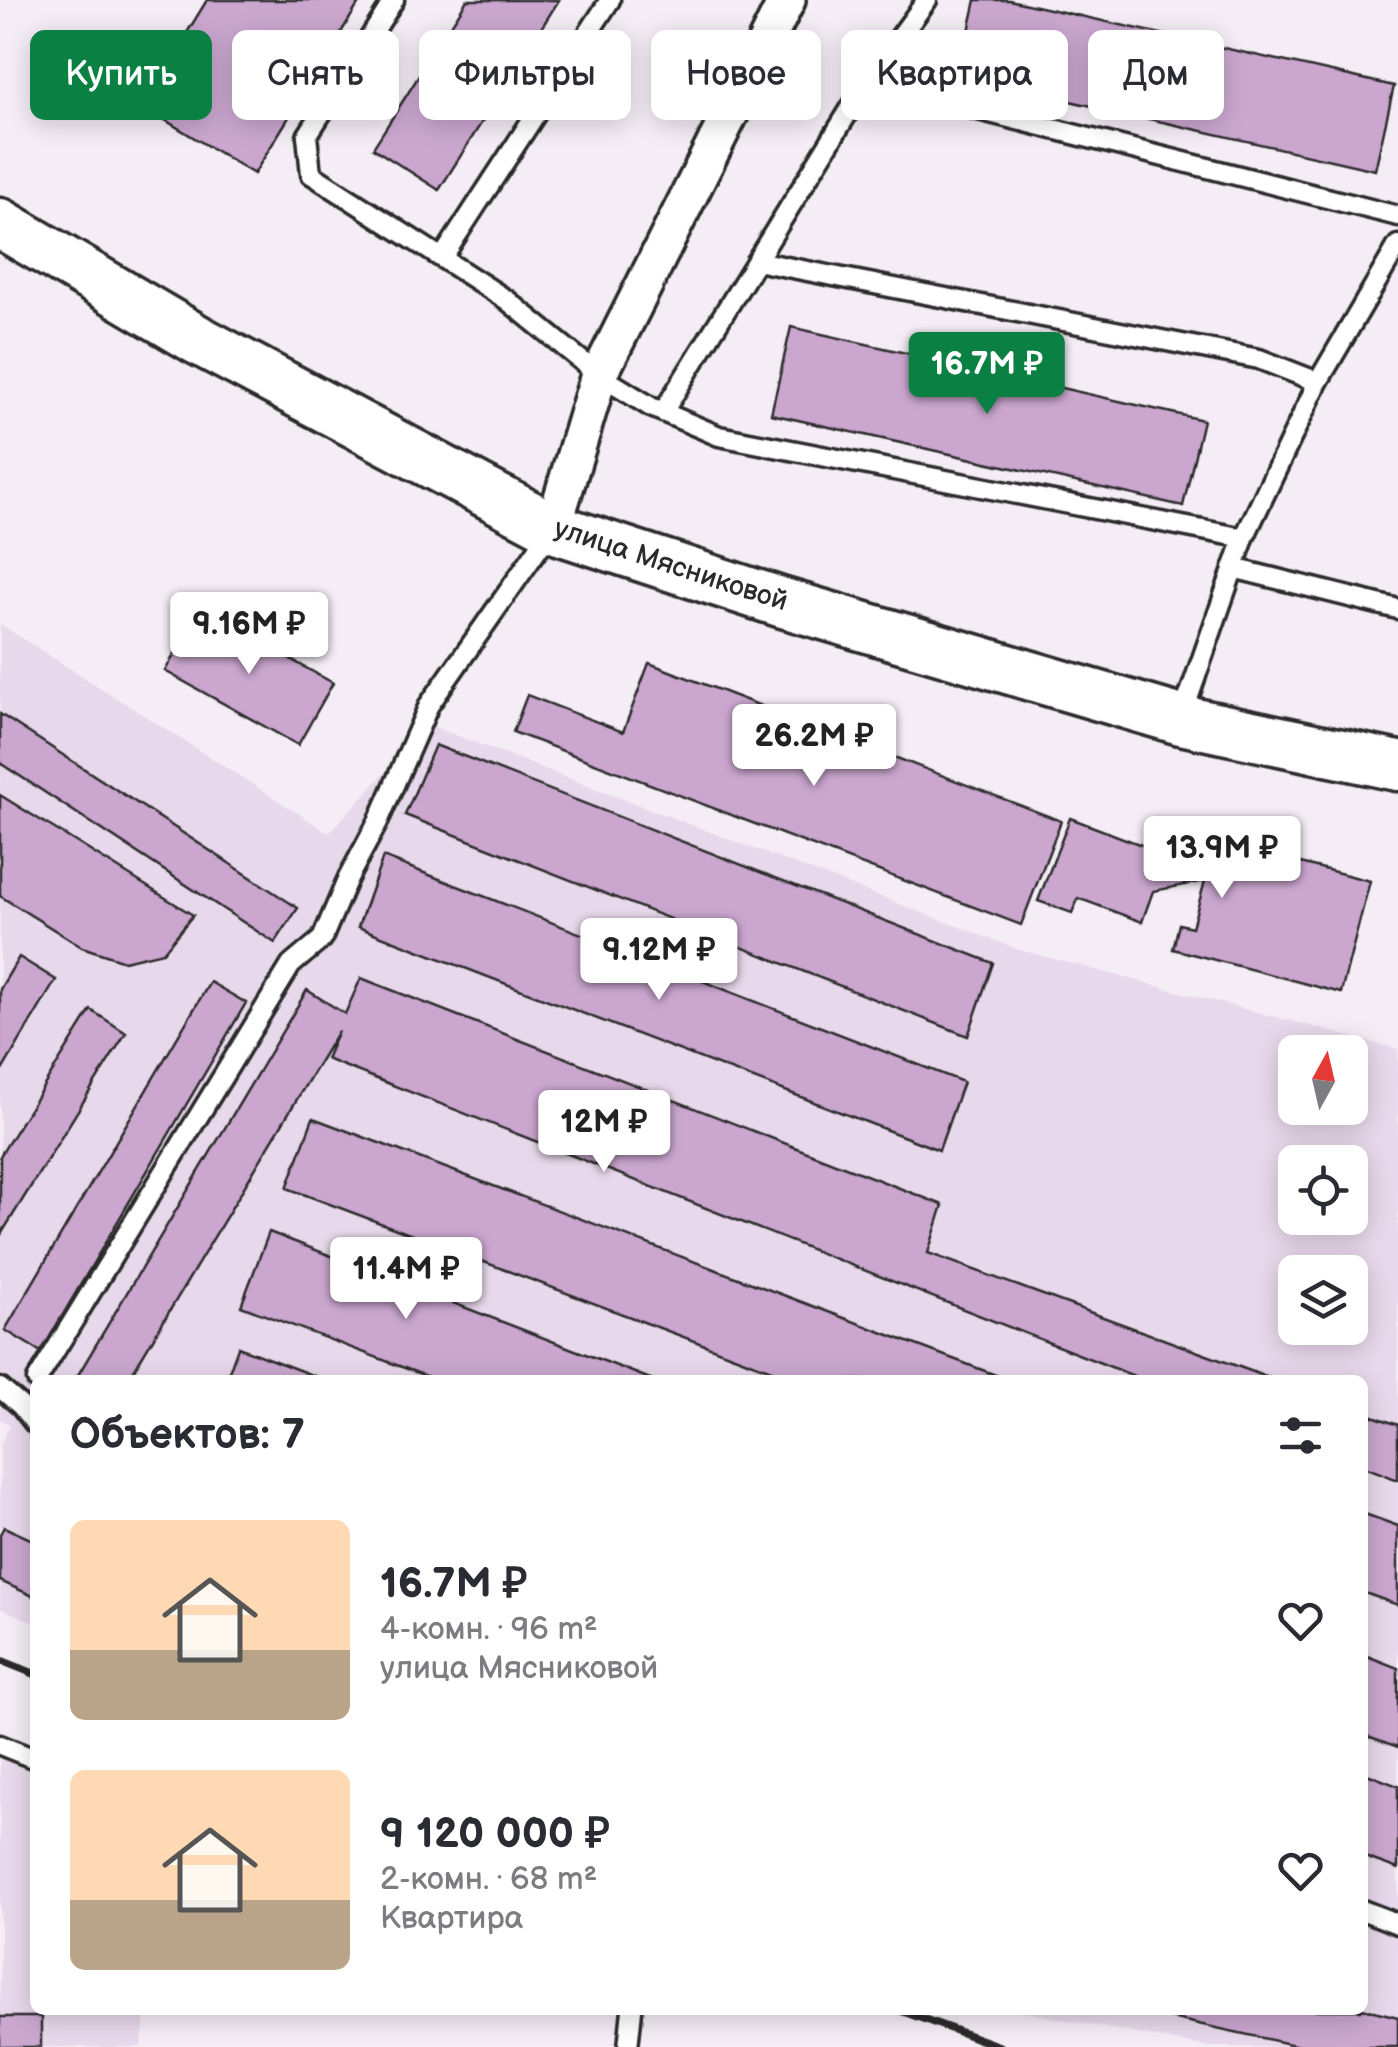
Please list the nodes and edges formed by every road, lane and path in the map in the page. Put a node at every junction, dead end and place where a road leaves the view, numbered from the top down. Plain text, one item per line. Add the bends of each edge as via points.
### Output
1 (394, 0) edge
2 (610, 0) edge
3 (786, 0) edge
4 (927, 0) edge
5 (905, 30) edge
6 (843, 120) edge
7 (1018, 120) edge
8 (1398, 216) edge
9 (0, 223) edge
10 (1398, 246) edge
11 (442, 258) junction
12 (756, 261) junction
13 (598, 374) junction
14 (1318, 382) junction
15 (663, 412) junction
16 (553, 528) junction
17 (1244, 538) junction
18 (1233, 568) junction
19 (1398, 608) edge
20 (1181, 720) junction
21 (1398, 766) edge
22 (40, 1375) edge
23 (0, 1388) edge
24 (30, 1391) edge
25 (21, 1406) junction
26 (30, 1418) edge
27 (0, 1746) edge
28 (30, 1757) edge
29 (1368, 1912) edge
30 (1398, 1924) edge
31 (631, 2015) edge
32 (628, 2047) edge

1 - 11 lane via 307,136 311,174
2 - 11 lane
3 - 13 street
4 - 5 lane
6 - 12 lane
7 - 8 lane
9 - 16 street, улица Мясниковой via 198,340
10 - 14 lane
11 - 13 lane via 508,300
12 - 14 lane via 1259,358
12 - 15 lane
13 - 15 lane
13 - 16 street
14 - 17 lane
15 - 17 lane via 719,436
16 - 20 street, улица Мясниковой
16 - 22 lane via 429,705 322,939 291,965
17 - 18 lane
18 - 19 lane
18 - 20 lane
20 - 21 street, улица Мясниковой
23 - 25 lane
24 - 25 lane
25 - 26 lane
27 - 28 lane
29 - 30 lane
31 - 32 lane

